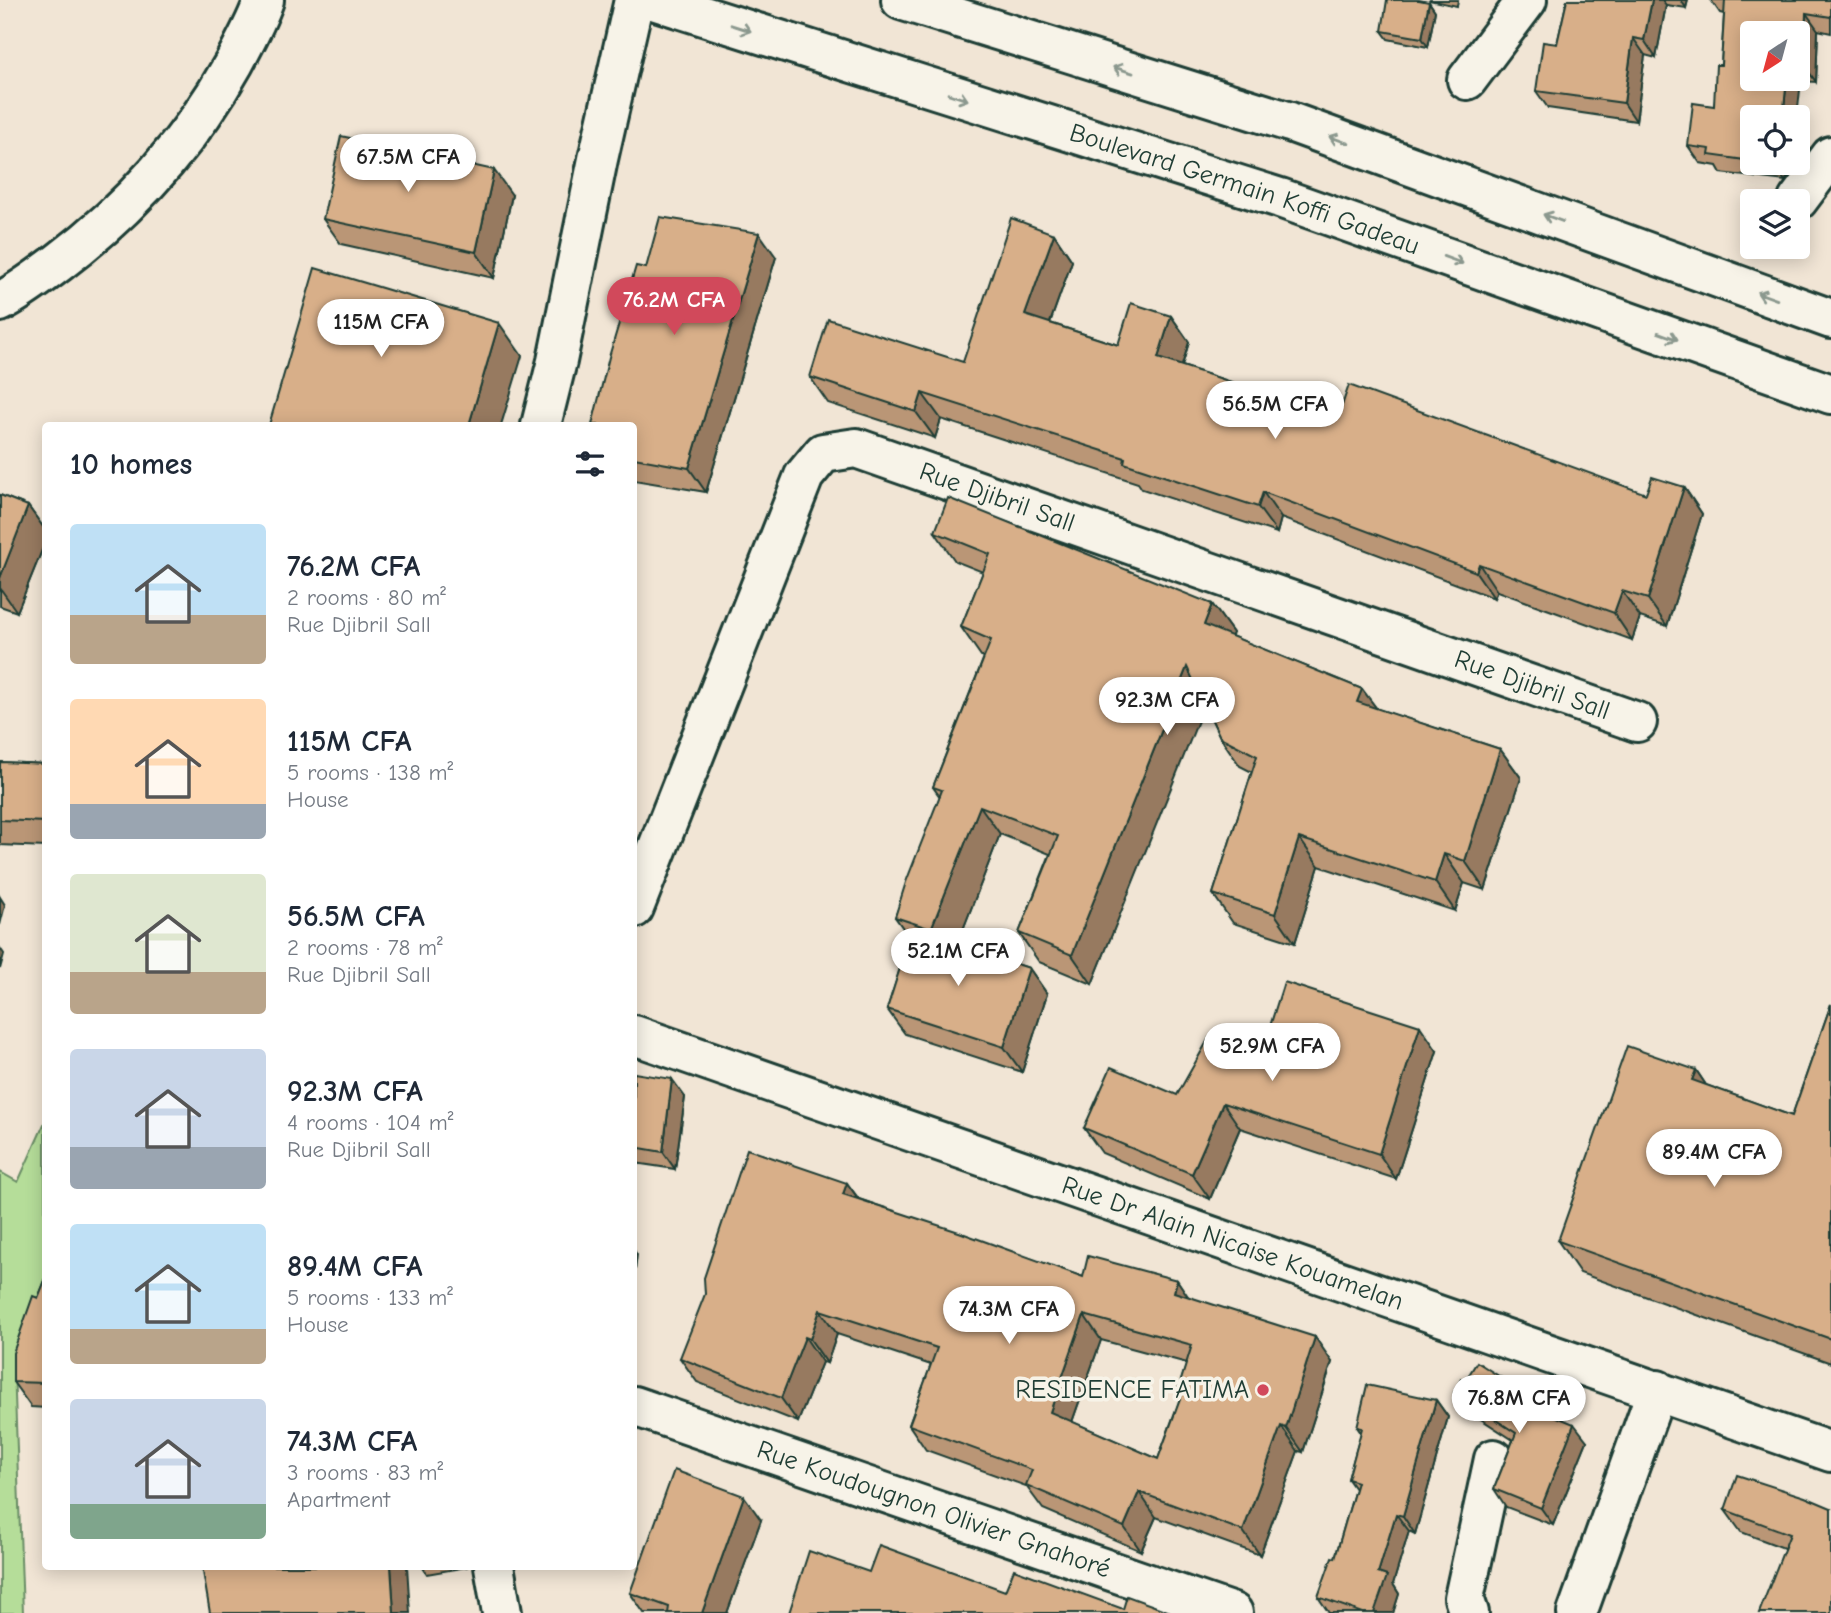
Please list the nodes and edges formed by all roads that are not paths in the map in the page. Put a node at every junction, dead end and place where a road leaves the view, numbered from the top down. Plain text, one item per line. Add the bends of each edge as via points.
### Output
1 (264, 0) edge
2 (635, 0) edge
3 (653, 0) edge
4 (901, 0) edge
5 (1527, 0) edge
6 (1466, 80) dead end
7 (1831, 156) edge
8 (1806, 189) edge
9 (0, 302) edge
10 (1831, 319) edge
11 (1831, 394) edge
12 (542, 422) edge
13 (1637, 722) dead end
14 (637, 900) edge
15 (637, 1036) edge
16 (1657, 1390) junction
17 (637, 1407) edge
18 (1831, 1452) edge
19 (1494, 1459) dead end
20 (495, 1570) edge
21 (502, 1613) edge
22 (1233, 1613) edge
23 (1469, 1613) edge
24 (1577, 1613) edge

1 - 9 street via 257,22 212,102 159,172 91,237
2 - 12 street
3 -> 11 street, Boulevard Germain Koffi Gadeau via 1279,198
10 -> 4 street via 1290,122
5 - 6 street
7 - 8 street
13 - 14 street, Rue Djibril Sall via 856,448 824,453 804,476
15 - 16 street, Rue Dr Alain Nicaise Kouamelan
16 - 18 street, Rue Dr Alain Nicaise Kouamelan
16 - 24 street
17 - 22 street, Rue Koudougnon Olivier Gnahoré
19 - 23 street via 1464,1598
20 - 21 street

